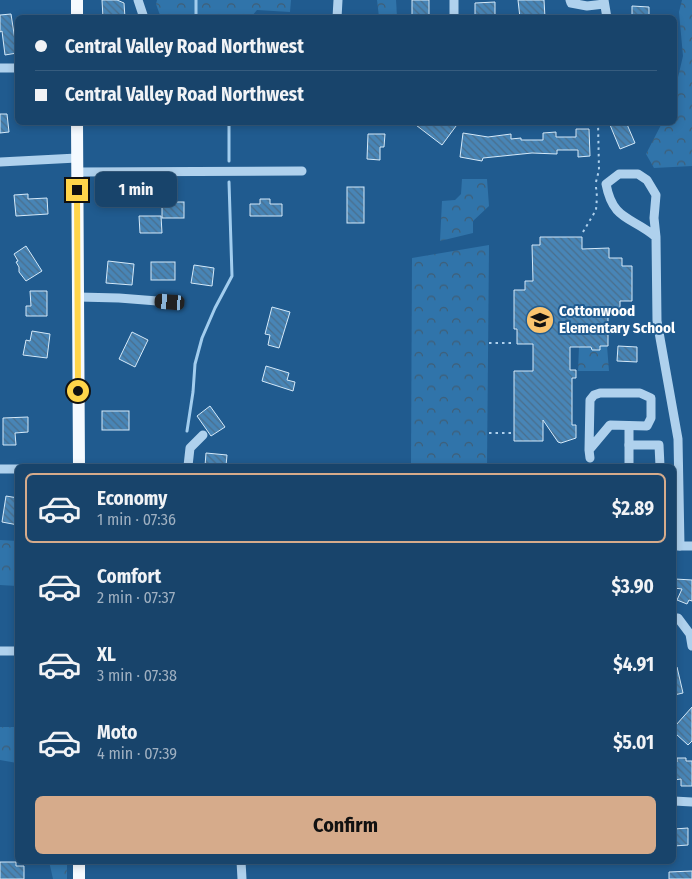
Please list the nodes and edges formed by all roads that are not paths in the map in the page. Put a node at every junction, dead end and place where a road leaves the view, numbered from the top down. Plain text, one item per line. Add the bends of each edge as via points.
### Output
1 (77, 0) edge
2 (138, 0) edge
3 (338, 0) edge
4 (454, 0) edge
5 (570, 0) edge
6 (604, 2) edge
7 (77, 15) edge
8 (143, 15) edge
9 (337, 15) edge
10 (454, 15) edge
11 (606, 15) edge
12 (0, 68) edge
13 (15, 68) edge
14 (77, 125) edge
15 (77, 158) junction
16 (0, 162) edge
17 (302, 171) dead end
18 (77, 172) junction
19 (656, 237) junction
20 (78, 297) junction
21 (170, 302) dead end
22 (629, 426) junction
23 (203, 435) dead end
24 (629, 445) junction
25 (79, 464) edge
26 (188, 464) edge
27 (629, 464) edge
28 (660, 464) edge
29 (0, 469) edge
30 (15, 469) edge
31 (677, 546) edge
32 (692, 546) edge
33 (676, 618) edge
34 (692, 646) edge
35 (0, 651) edge
36 (15, 651) edge
37 (676, 802) edge
38 (692, 802) edge
39 (79, 864) edge
40 (242, 864) edge
41 (79, 879) edge
42 (242, 879) edge

1 - 7 main road
2 - 8 street
3 - 9 street
4 - 10 street
5 - 6 street via 577,6
6 - 11 street
12 - 13 street
14 - 15 main road
15 - 16 street
15 - 18 main road
17 - 18 street
18 - 20 main road
19 - 19 street via 616,211 606,184 619,174 638,174 647,180 656,195
19 - 31 street via 657,321 678,439
20 - 21 street
20 - 25 main road
22 - 22 street via 610,425 590,454 590,400 594,395 640,394 651,398 647,426
22 - 24 street
23 - 26 street via 190,448
24 - 27 street
24 - 28 street via 659,441
29 - 30 street
31 - 32 street
33 - 34 street via 690,634
35 - 36 street
37 - 38 street
39 - 41 main road
40 - 42 street

